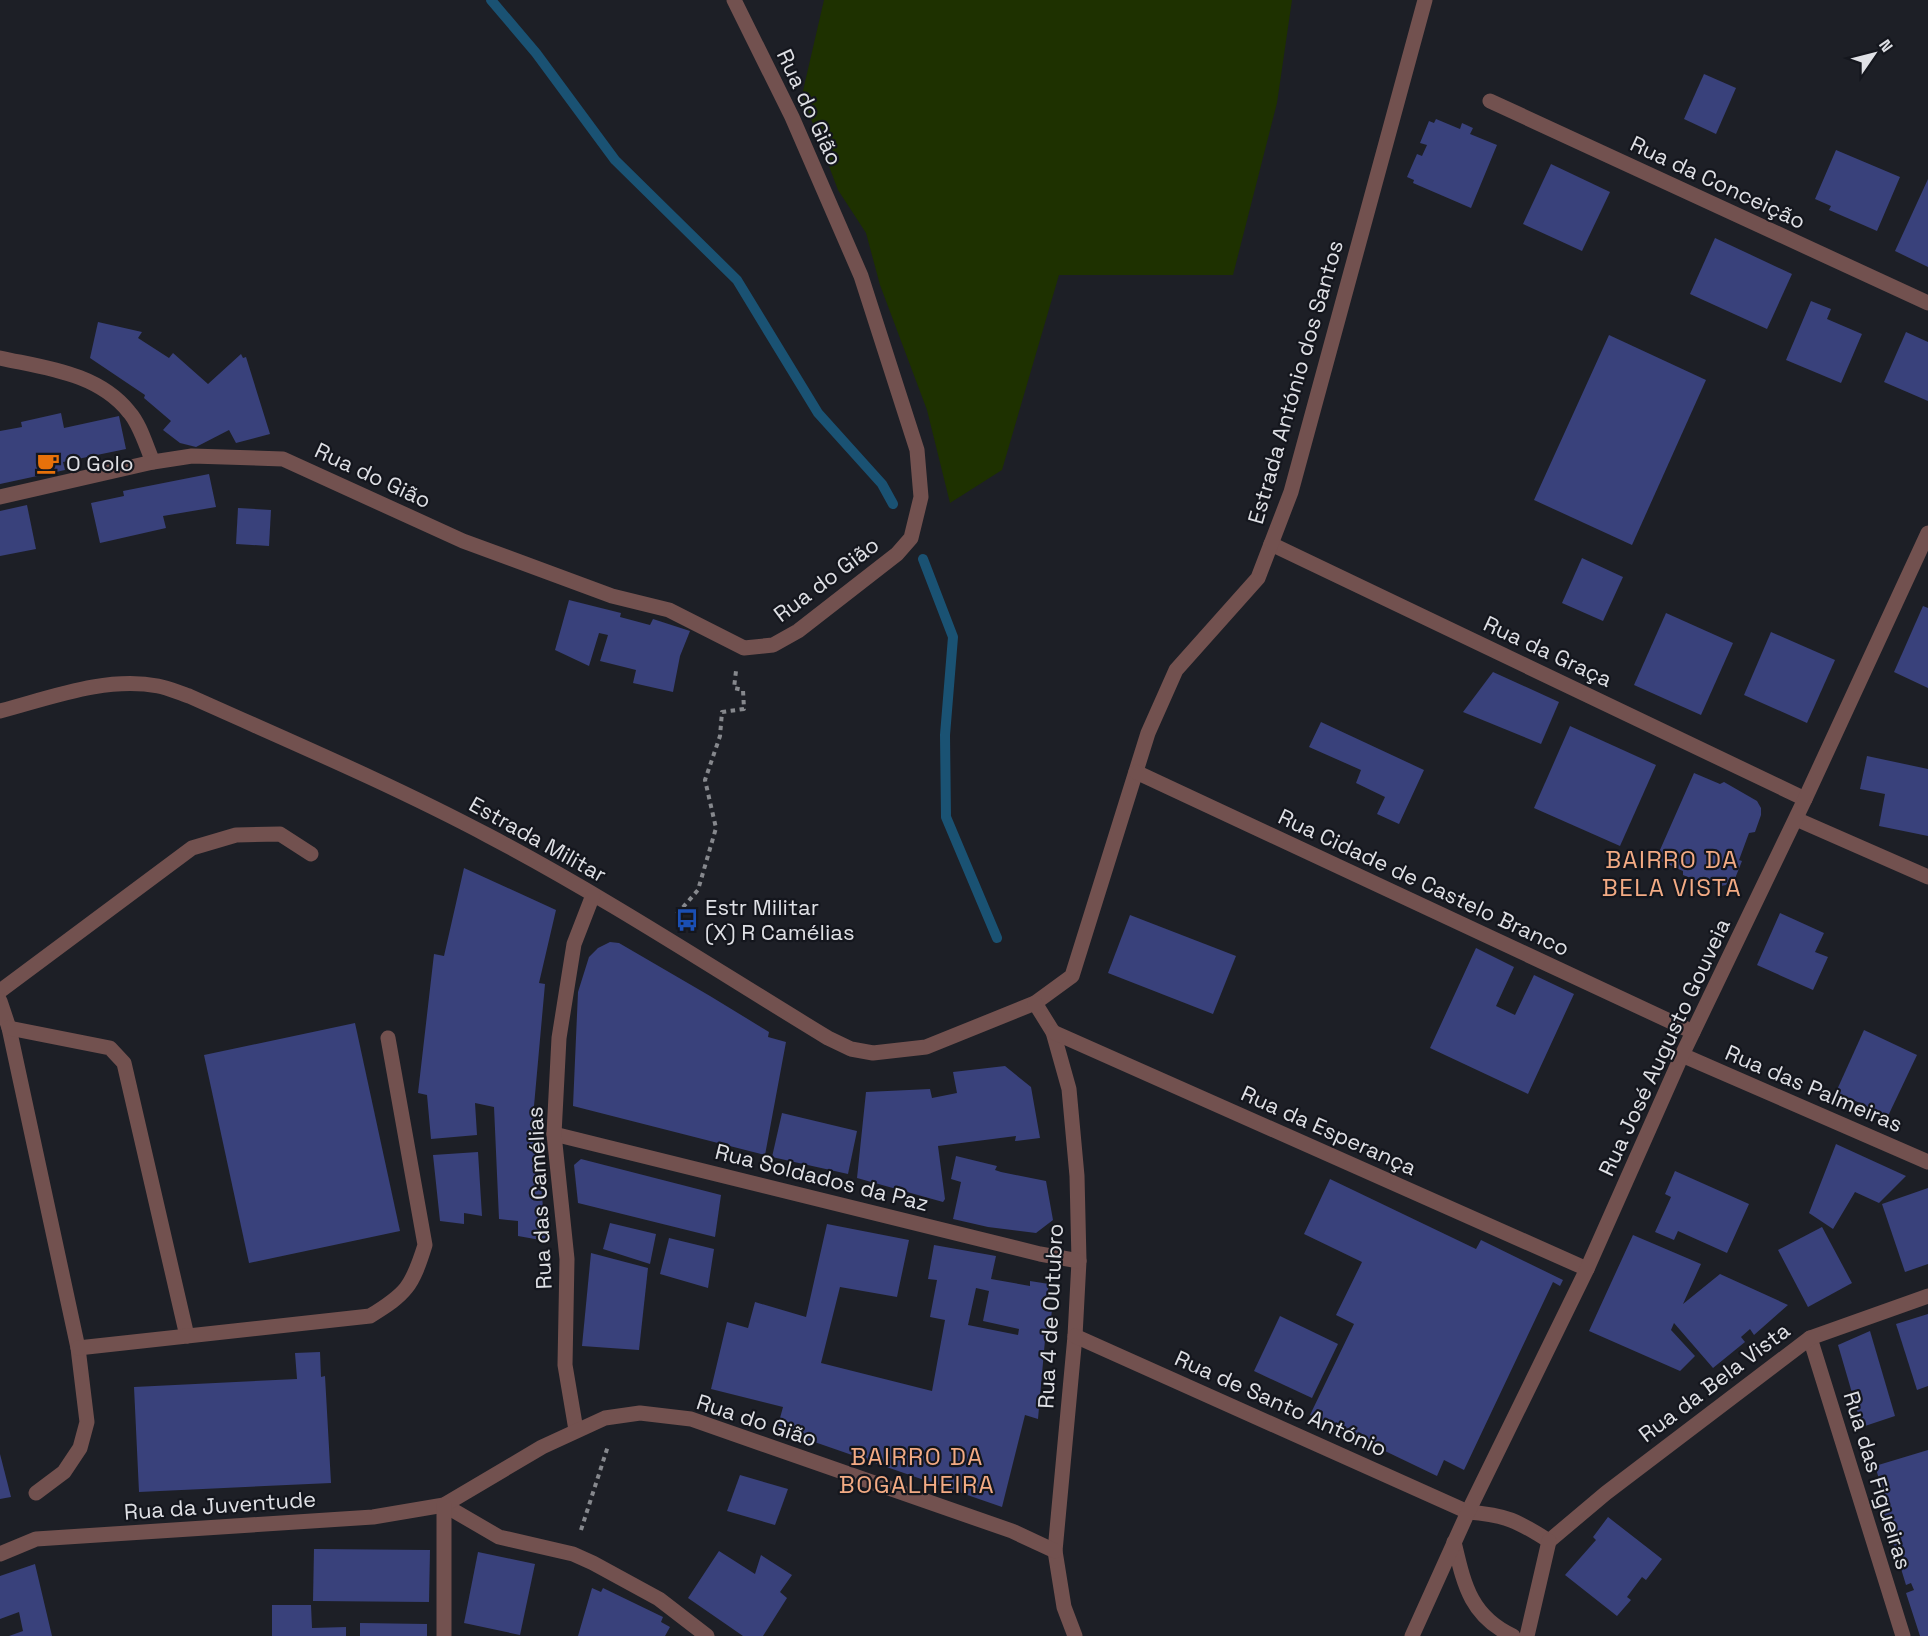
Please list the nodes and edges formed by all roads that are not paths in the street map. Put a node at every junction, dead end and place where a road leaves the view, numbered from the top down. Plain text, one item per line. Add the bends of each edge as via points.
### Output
1 (734, 0) edge
2 (1425, 0) edge
3 (1490, 101) dead end
4 (1928, 303) edge
5 (0, 358) edge
6 (153, 462) junction
7 (0, 497) edge
8 (1928, 534) edge
9 (1271, 544) junction
10 (0, 711) edge
11 (1136, 772) junction
12 (1806, 799) junction
13 (1796, 819) junction
14 (311, 854) dead end
15 (1928, 877) edge
16 (593, 895) junction
17 (0, 991) edge
18 (0, 1001) edge
19 (1035, 1003) junction
20 (9, 1028) junction
21 (1053, 1032) junction
22 (1693, 1032) junction
23 (388, 1038) dead end
24 (1682, 1055) junction
25 (554, 1134) junction
26 (1928, 1162) edge
27 (1079, 1261) junction
28 (1587, 1269) junction
29 (1928, 1296) edge
30 (186, 1336) junction
31 (1075, 1336) junction
32 (1810, 1338) junction
33 (78, 1348) junction
34 (576, 1430) junction
35 (36, 1493) dead end
36 (444, 1505) junction
37 (1468, 1512) junction
38 (1454, 1542) junction
39 (1549, 1542) junction
40 (1055, 1551) junction
41 (0, 1554) edge
42 (444, 1636) edge
43 (707, 1636) edge
44 (1075, 1636) edge
45 (1412, 1636) edge
46 (1513, 1636) edge
47 (1527, 1636) edge
48 (1903, 1636) edge

1 - 6 street, Rua do Gião via 792,117 861,276 917,450 921,497 910,538 897,554 798,632 773,645 744,648 669,610 612,596 463,541 283,459 192,456
2 - 9 street, Estrada António dos Santos via 1291,492
3 - 4 street, Rua da Conceição
5 - 6 street via 96,383 130,412
6 - 7 street, Rua do Gião
8 - 12 street, Rua José Augusto Gouveia
9 - 11 street, Estrada António dos Santos via 1258,578 1176,670 1148,733
9 - 12 street, Rua da Graça
10 - 16 street, Estrada Militar via 98,687 158,686 189,696 373,779 489,836
11 - 19 street, Estrada António dos Santos via 1072,976
11 - 22 street, Rua Cidade de Castelo Branco
12 - 13 street, Rua José Augusto Gouveia
13 - 15 street
13 - 22 street, Rua José Augusto Gouveia
14 - 17 street via 280,834 236,835 192,848
16 - 19 street, Estrada Militar via 851,1049 873,1053 926,1047
16 - 25 street, Rua das Camélias via 574,944 561,1026
18 - 20 street
19 - 21 street, Rua 4 de Outubro
20 - 30 street via 110,1048 124,1063
20 - 33 street
21 - 27 street, Rua 4 de Outubro via 1069,1089
21 - 28 street, Rua da Esperança
22 - 24 street, Rua José Augusto Gouveia
23 - 30 street via 424,1245 416,1275 400,1298 370,1316
24 - 26 street, Rua das Palmeiras
24 - 28 street, Rua José Augusto Gouveia
25 - 27 street, Rua Soldados da Paz
25 - 34 street, Rua das Camélias via 567,1259 565,1365
27 - 31 street, Rua 4 de Outubro
28 - 37 street, Rua José Augusto Gouveia
29 - 32 street, Rua da Bela Vista
30 - 33 street
31 - 37 street, Rua de Santo António
31 - 40 street, Rua 4 de Outubro
32 - 39 street, Rua da Bela Vista via 1606,1493
32 - 48 street, Rua das Figueiras
33 - 35 street via 87,1422 80,1448 64,1472
34 - 36 street
34 - 40 street, Rua do Gião via 640,1413 691,1419 1012,1531
36 - 41 street, Rua da Juventude via 373,1517 36,1539
36 - 42 street
36 - 43 street via 499,1538 573,1554 659,1599
37 - 38 street, Rua José Augusto Gouveia
37 - 39 street via 1500,1514
38 - 45 street, Rua José Augusto Gouveia
38 - 46 street via 1468,1596 1495,1628
39 - 47 street
40 - 44 street, Rua 4 de Outubro via 1064,1607

